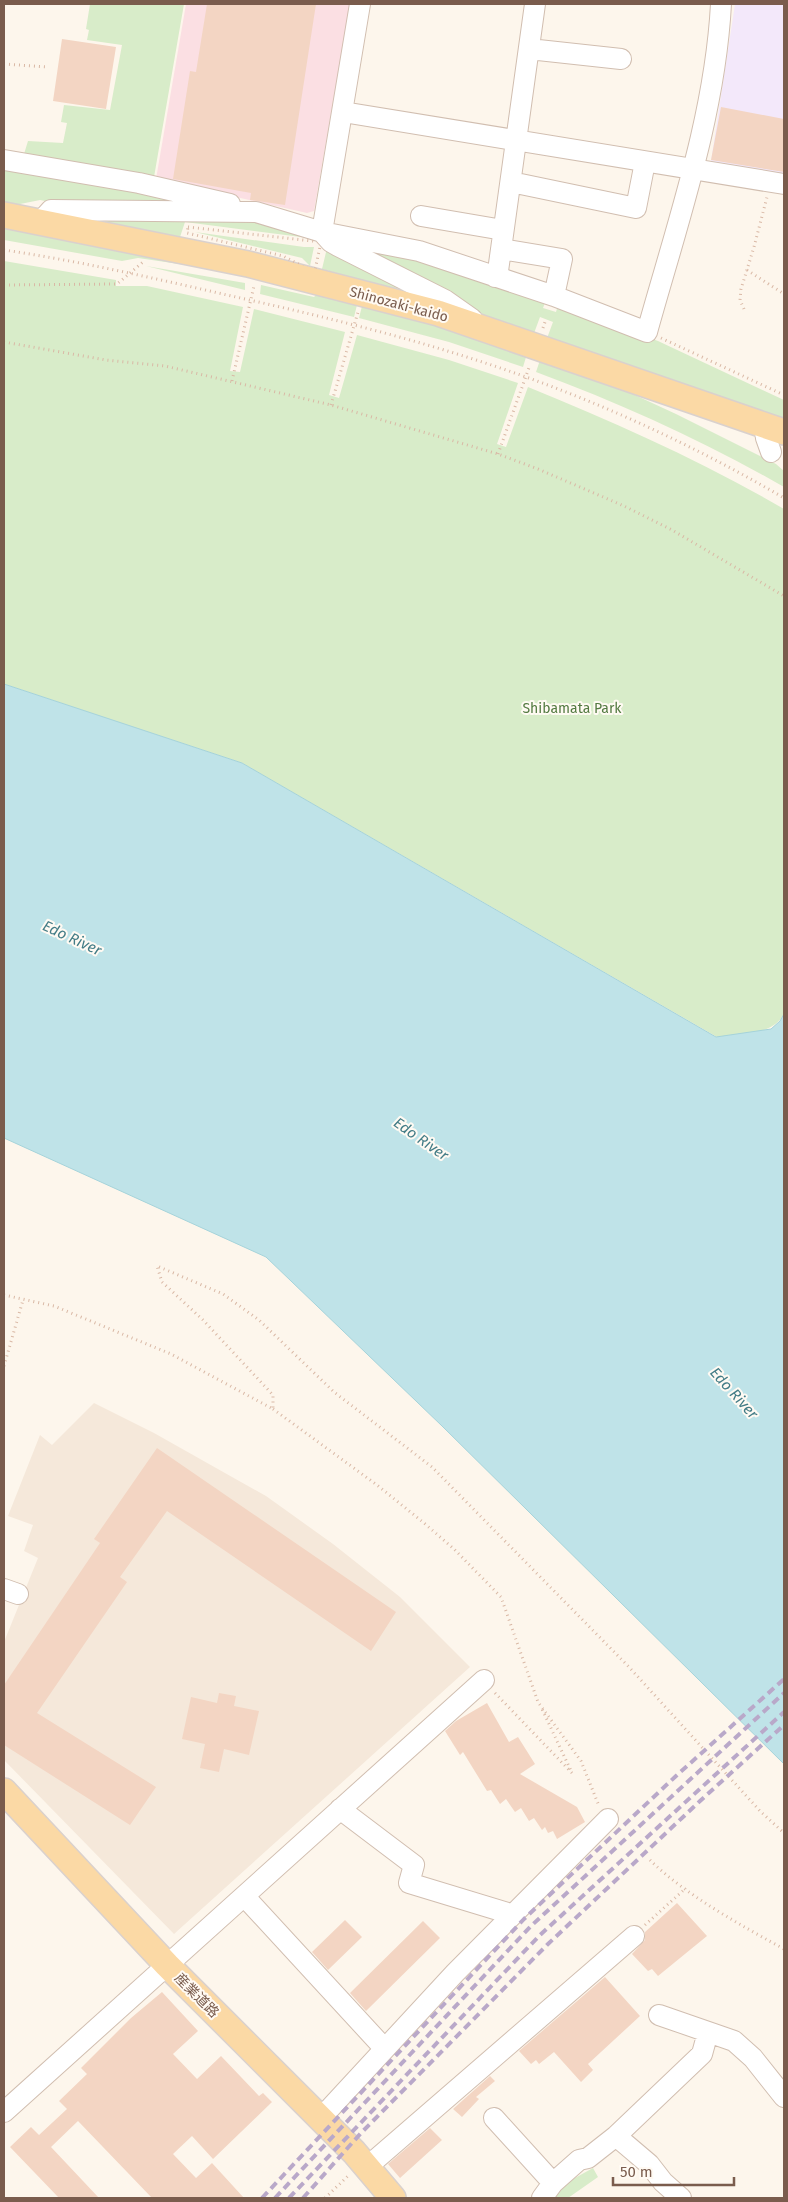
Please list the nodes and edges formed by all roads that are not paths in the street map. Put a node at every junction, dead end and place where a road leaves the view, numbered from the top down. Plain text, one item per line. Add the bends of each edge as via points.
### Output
1 (360, 4) edge
2 (535, 4) edge
3 (721, 4) edge
4 (529, 49) junction
5 (621, 60) dead end
6 (343, 112) junction
7 (516, 141) junction
8 (4, 160) edge
9 (645, 162) junction
10 (692, 170) junction
11 (511, 182) junction
12 (777, 183) edge
13 (256, 212) junction
14 (6, 214) edge
15 (421, 216) dead end
16 (41, 221) junction
17 (322, 237) junction
18 (502, 240) junction
19 (495, 277) junction
20 (554, 296) junction
21 (488, 330) junction
22 (774, 428) edge
23 (771, 452) dead end
24 (484, 1680) road end
25 (4, 1791) edge
26 (340, 1809) junction
27 (608, 1819) road end
28 (244, 1896) junction
29 (511, 1914) junction
30 (634, 1936) road end
31 (167, 1965) junction
32 (659, 2015) dead end
33 (708, 2032) junction
34 (384, 2048) junction
35 (784, 2097) edge
36 (4, 2112) edge
37 (321, 2118) junction
38 (494, 2118) dead end
39 (616, 2136) junction
40 (365, 2164) junction
41 (547, 2191) edge
42 (393, 2198) edge
43 (681, 2198) edge

1 - 6 street
2 - 4 street
3 - 10 street via 714,76
4 - 5 street
4 - 7 street
6 - 7 street
6 - 17 street
7 - 9 street
7 - 11 street
8 - 13 street via 139,183
9 - 10 street
9 - 11 street via 636,208
10 - 12 street
10 - 20 street via 647,332
11 - 18 street
13 - 16 street via 51,210
13 - 17 street
14 - 16 main road, Shinozaki-kaido
15 - 18 street
16 - 21 main road, Shinozaki-kaido via 248,264 438,313
17 - 19 street via 419,251
17 - 21 street via 445,300
18 - 19 street
18 - 20 street via 562,259
19 - 20 street
21 - 22 main road, Shinozaki-kaido
22 - 23 street via 766,438
24 - 26 street
25 - 31 main road, 産業道路
26 - 28 street
26 - 29 street via 414,1865 409,1883
27 - 29 street
28 - 31 street
28 - 34 street
29 - 34 street
30 - 40 street
31 - 36 street
31 - 37 main road, 産業道路
32 - 33 street
33 - 35 street via 734,2041 753,2058
33 - 39 street via 702,2054
34 - 37 street
37 - 40 main road, 産業道路
38 - 41 street
39 - 41 street via 588,2158 579,2160
39 - 43 street via 649,2164
40 - 42 main road, 産業道路

